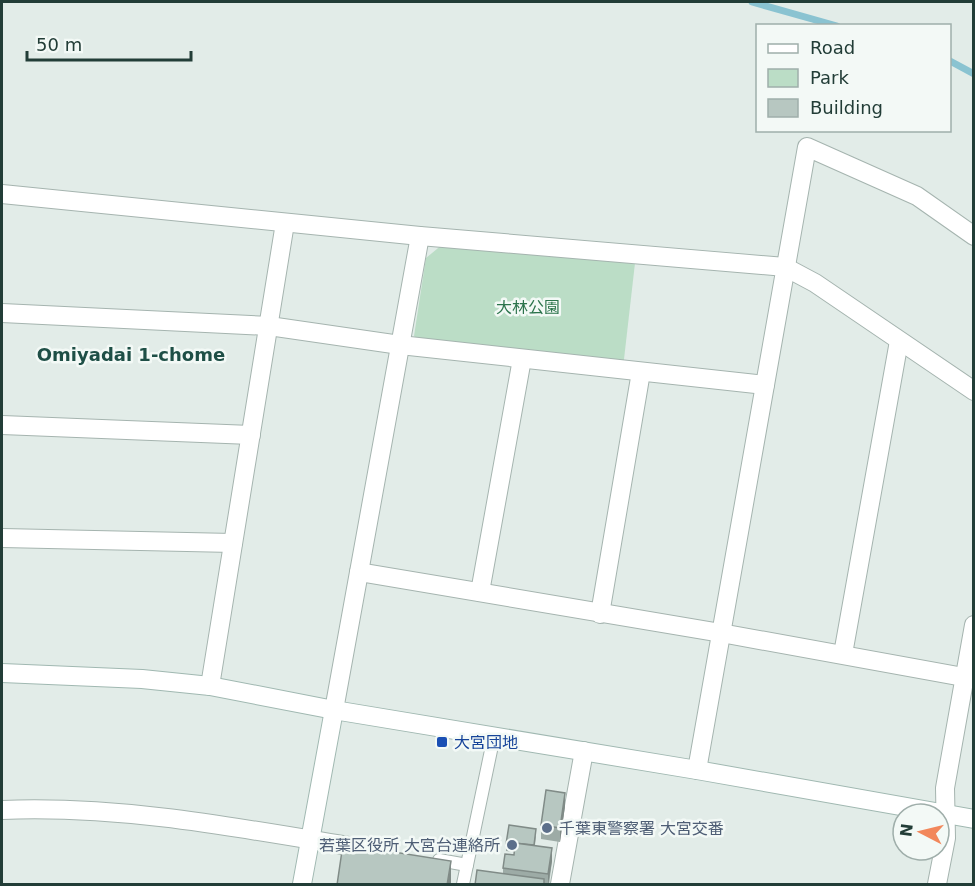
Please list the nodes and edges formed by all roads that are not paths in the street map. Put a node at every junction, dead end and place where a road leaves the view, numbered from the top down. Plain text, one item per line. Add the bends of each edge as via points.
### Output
1 (2, 194) edge
2 (285, 223) junction
3 (420, 236) junction
4 (974, 236) edge
5 (785, 267) junction
6 (2, 312) edge
7 (269, 326) junction
8 (898, 341) junction
9 (400, 345) junction
10 (522, 358) junction
11 (641, 372) junction
12 (765, 385) junction
13 (974, 391) edge
14 (2, 425) edge
15 (251, 435) junction
16 (2, 538) edge
17 (233, 543) junction
18 (359, 572) junction
19 (480, 592) junction
20 (600, 614) junction
21 (974, 625) edge
22 (721, 633) junction
23 (843, 654) junction
24 (2, 673) edge
25 (969, 678) edge
26 (210, 686) junction
27 (334, 710) junction
28 (494, 736) junction
29 (584, 752) junction
30 (696, 770) junction
31 (946, 802) edge
32 (891, 804) edge
33 (2, 810) edge
34 (951, 815) edge
35 (974, 819) edge
36 (310, 839) junction
37 (380, 851) edge
38 (433, 859) edge
39 (942, 862) edge
40 (466, 865) junction
41 (302, 885) edge
42 (463, 885) edge
43 (560, 885) edge
44 (938, 885) edge

1 - 2 street
2 - 3 street
2 - 7 street
3 - 5 street
3 - 9 street
4 - 5 street via 917,196 807,147
5 - 8 street via 815,283
5 - 12 street
6 - 7 street
7 - 9 street
7 - 15 street
8 - 13 street
8 - 23 street
9 - 10 street
9 - 18 street
10 - 11 street
10 - 19 street
11 - 12 street
11 - 20 street
12 - 22 street
14 - 15 street
15 - 17 street
16 - 17 street
17 - 26 street
18 - 19 street
18 - 27 street
19 - 20 street
20 - 22 street
21 - 25 street
22 - 23 street
22 - 30 street
23 - 25 street
24 - 26 street
25 - 31 street via 945,788
26 - 27 street
27 - 28 street
27 - 36 street
28 - 29 street
28 - 40 lane
29 - 30 street
29 - 43 street
30 - 32 street
33 - 36 street via 47,808 164,817
34 - 35 street
36 - 37 street
36 - 41 street
38 - 40 lane
39 - 44 street
40 - 42 lane

